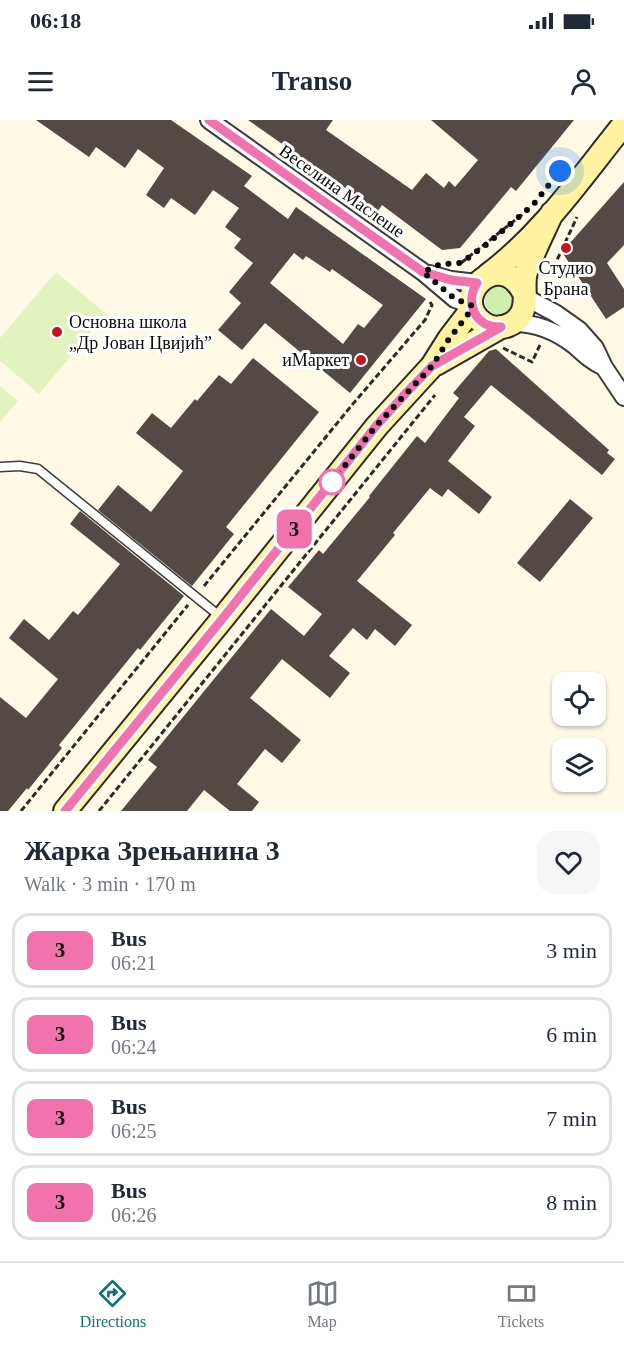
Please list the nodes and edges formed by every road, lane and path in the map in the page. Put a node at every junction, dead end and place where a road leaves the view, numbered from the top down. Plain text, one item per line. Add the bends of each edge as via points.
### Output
1 (209, 120) edge
2 (624, 124) edge
3 (525, 212) dead end
4 (552, 213) junction
5 (578, 217) dead end
6 (423, 272) junction
7 (482, 279) junction
8 (524, 294) junction
9 (472, 307) junction
10 (555, 313) junction
11 (548, 329) junction
12 (506, 333) junction
13 (432, 366) junction
14 (604, 367) junction
15 (436, 394) dead end
16 (624, 397) edge
17 (0, 467) edge
18 (196, 597) junction
19 (223, 618) junction
20 (21, 811) edge
21 (65, 811) edge
22 (99, 811) edge

1 - 6 street, Веселина Маслеше
2 - 4 main road
3 - 6 path via 461,263 441,264
4 - 7 main road via 507,261
4 - 8 main road via 525,274
5 - 10 path via 551,273
6 - 7 street, Веселина Маслеше via 451,280
6 - 9 street, Веселина Маслеше via 455,299
6 - 18 path via 421,283 432,305 425,320
7 - 8 main road via 505,274 519,284
7 - 9 main road via 473,290
8 - 10 street
8 - 12 main road via 523,312
9 - 12 main road via 475,316 486,325
9 - 13 main road
10 - 14 street via 588,339
11 - 12 street via 526,323
11 - 12 path via 532,362
11 - 14 street
12 - 13 main road
13 - 19 main road via 376,426
14 - 16 street
15 - 22 path
17 - 18 lane via 38,469
18 - 19 lane
18 - 20 path
19 - 21 main road

